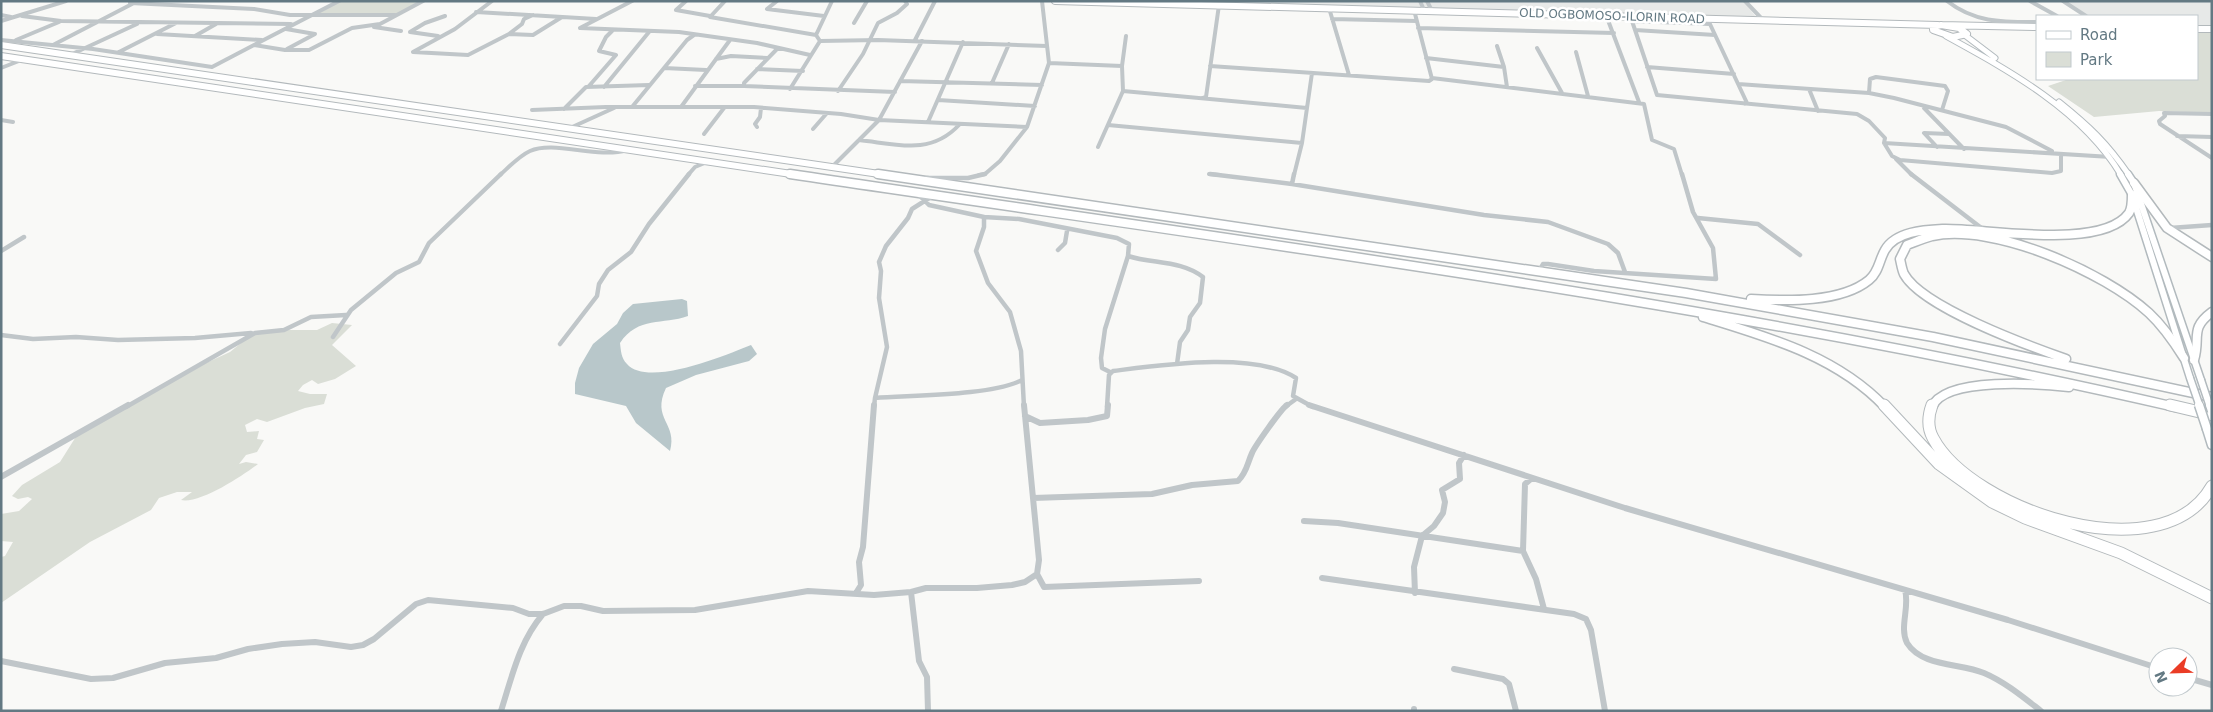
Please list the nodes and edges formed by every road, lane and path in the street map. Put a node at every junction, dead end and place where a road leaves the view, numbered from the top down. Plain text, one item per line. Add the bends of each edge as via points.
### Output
1 (66, 1) edge
2 (331, 1) edge
3 (338, 1) edge
4 (423, 1) edge
5 (492, 1) edge
6 (632, 1) edge
7 (686, 1) edge
8 (725, 1) edge
9 (777, 1) edge
10 (832, 1) edge
11 (867, 1) edge
12 (905, 1) edge
13 (935, 1) edge
14 (1042, 1) edge
15 (1055, 1) edge
16 (1420, 1) edge
17 (1427, 1) edge
18 (1745, 1) edge
19 (1947, 1) edge
20 (2030, 1) edge
21 (2063, 1) edge
22 (133, 2) edge
23 (1099, 2) edge
24 (1110, 2) edge
25 (1220, 5) junction
26 (1329, 8) junction
27 (1414, 10) junction
28 (1424, 10) junction
29 (1432, 11) junction
30 (476, 12) junction
31 (400, 14) junction
32 (1, 15) edge
33 (312, 15) junction
34 (533, 15) junction
35 (1606, 15) junction
36 (2055, 15) edge
37 (2084, 15) edge
38 (22, 16) junction
39 (445, 16) dead end
40 (710, 16) junction
41 (824, 16) junction
42 (562, 17) junction
43 (14, 18) junction
44 (1332, 19) junction
45 (596, 20) junction
46 (1763, 20) junction
47 (1, 21) edge
48 (61, 21) junction
49 (1417, 21) junction
50 (1708, 21) junction
51 (99, 22) junction
52 (2036, 22) edge
53 (140, 23) junction
54 (176, 23) junction
55 (854, 23) dead end
56 (216, 24) junction
57 (293, 24) junction
58 (1869, 24) junction
59 (1940, 25) junction
60 (372, 27) junction
61 (2010, 27) junction
62 (2036, 27) edge
63 (1418, 28) junction
64 (286, 29) junction
65 (2198, 29) edge
66 (2212, 29) edge
67 (1635, 30) junction
68 (401, 31) dead end
69 (612, 31) junction
70 (649, 32) junction
71 (1614, 33) junction
72 (1939, 33) junction
73 (157, 34) junction
74 (509, 34) junction
75 (694, 35) junction
76 (816, 35) junction
77 (1715, 35) junction
78 (1967, 35) junction
79 (194, 36) junction
80 (439, 36) junction
81 (1126, 36) dead end
82 (1, 40) edge
83 (263, 40) junction
84 (730, 40) junction
85 (870, 40) junction
86 (915, 40) junction
87 (820, 41) junction
88 (922, 41) junction
89 (14, 42) junction
90 (963, 42) junction
91 (1009, 44) junction
92 (1, 45) edge
93 (53, 45) junction
94 (254, 45) junction
95 (1047, 46) junction
96 (1497, 46) dead end
97 (778, 48) junction
98 (1536, 48) dead end
99 (85, 49) junction
100 (284, 50) junction
101 (121, 52) junction
102 (1576, 52) dead end
103 (629, 54) junction
104 (70, 55) junction
105 (616, 55) junction
106 (810, 55) junction
107 (1, 56) edge
108 (768, 58) junction
109 (1426, 58) junction
110 (24, 59) junction
111 (715, 59) junction
112 (1049, 64) junction
113 (1122, 66) junction
114 (1210, 66) junction
115 (1504, 66) junction
116 (1647, 67) junction
117 (1, 68) edge
118 (664, 68) junction
119 (757, 69) junction
120 (706, 70) junction
121 (803, 71) junction
122 (1312, 72) junction
123 (1734, 74) junction
124 (1349, 75) junction
125 (1432, 78) junction
126 (900, 81) junction
127 (946, 82) junction
128 (992, 83) junction
129 (1738, 84) junction
130 (650, 85) junction
131 (1042, 85) junction
132 (589, 86) junction
133 (695, 86) junction
134 (744, 86) junction
135 (604, 87) junction
136 (1507, 87) junction
137 (790, 89) junction
138 (1809, 89) junction
139 (838, 91) junction
140 (1123, 91) junction
141 (2035, 91) junction
142 (2044, 91) junction
143 (895, 92) junction
144 (1869, 93) junction
145 (1562, 94) junction
146 (1588, 96) junction
147 (1205, 98) junction
148 (938, 100) junction
149 (1639, 102) junction
150 (1746, 104) junction
151 (1035, 106) junction
152 (617, 107) junction
153 (632, 107) junction
154 (681, 107) junction
155 (1930, 107) junction
156 (724, 108) junction
157 (761, 108) junction
158 (1307, 108) junction
159 (564, 109) junction
160 (532, 110) dead end
161 (1818, 110) junction
162 (1942, 110) junction
163 (827, 113) junction
164 (2066, 113) junction
165 (2075, 114) junction
166 (2212, 114) edge
167 (1, 120) edge
168 (879, 120) junction
169 (13, 122) dead end
170 (928, 122) junction
171 (959, 125) junction
172 (1108, 125) junction
173 (757, 127) dead end
174 (1027, 127) junction
175 (569, 128) junction
176 (813, 129) dead end
177 (704, 134) dead end
178 (1949, 134) junction
179 (2177, 136) junction
180 (2212, 137) edge
181 (859, 140) junction
182 (1302, 143) junction
183 (1884, 143) junction
184 (1098, 147) dead end
185 (1937, 148) junction
186 (628, 149) junction
187 (1964, 149) junction
188 (2053, 152) junction
189 (2061, 155) junction
190 (2110, 157) junction
191 (2117, 157) junction
192 (1895, 158) junction
193 (2212, 158) edge
194 (709, 162) junction
195 (832, 167) junction
196 (1209, 174) dead end
197 (915, 180) junction
198 (2134, 183) junction
199 (1292, 184) junction
200 (917, 193) junction
201 (934, 195) junction
202 (2132, 196) junction
203 (924, 202) junction
204 (984, 217) junction
205 (1698, 218) junction
206 (2212, 225) edge
207 (2167, 228) junction
208 (1984, 230) junction
209 (1067, 231) junction
210 (24, 237) dead end
211 (1058, 250) dead end
212 (1, 251) edge
213 (1800, 255) dead end
214 (1128, 256) junction
215 (2212, 258) edge
216 (1539, 271) junction
217 (1625, 272) junction
218 (1686, 293) junction
219 (1635, 301) junction
220 (2212, 312) edge
221 (346, 315) junction
222 (252, 333) junction
223 (1, 335) edge
224 (333, 338) dead end
225 (560, 344) dead end
226 (2184, 358) junction
227 (2194, 360) junction
228 (1177, 364) junction
229 (1110, 372) junction
230 (2107, 373) junction
231 (1022, 380) junction
232 (2117, 392) junction
233 (2212, 397) edge
234 (875, 398) junction
235 (1296, 399) junction
236 (2212, 413) edge
237 (1025, 416) junction
238 (2212, 445) edge
239 (1464, 455) junction
240 (1, 477) edge
241 (1532, 478) junction
242 (2212, 486) edge
243 (1033, 498) junction
244 (1304, 521) dead end
245 (1422, 536) junction
246 (1523, 551) junction
247 (1037, 574) junction
248 (1322, 578) dead end
249 (1199, 581) dead end
250 (1905, 590) junction
251 (911, 592) junction
252 (856, 593) junction
253 (1416, 593) junction
254 (2212, 598) edge
255 (1544, 609) junction
256 (543, 614) junction
257 (1, 661) edge
258 (2148, 665) edge
259 (1454, 670) dead end
260 (2198, 681) edge
261 (2212, 686) edge
262 (501, 711) edge
263 (928, 711) edge
264 (1516, 711) edge
265 (1605, 711) edge
266 (2041, 711) edge

1 - 38 street
2 - 3 street
3 - 33 street
4 - 31 street
5 - 30 street
6 - 45 street
7 - 40 street via 676,10
8 - 40 street
9 - 41 street via 767,9
10 - 41 street
11 - 55 street
12 - 85 street via 907,4 902,10 878,23
13 - 86 street
14 - 95 street
15 - 23 highway, OLD OGBOMOSO-ILORIN ROAD
16 - 28 street
17 - 29 street
18 - 46 street
19 - 52 street via 1960,13 1975,20
20 - 36 street
21 - 37 street
22 - 33 street
22 - 51 street
23 - 24 highway, OLD OGBOMOSO-ILORIN ROAD
24 - 25 highway, OLD OGBOMOSO-ILORIN ROAD
25 - 26 highway, OLD OGBOMOSO-ILORIN ROAD
25 - 114 street
26 - 27 highway, OLD OGBOMOSO-ILORIN ROAD
26 - 44 street
27 - 28 highway, OLD OGBOMOSO-ILORIN ROAD
27 - 49 street
28 - 29 highway, OLD OGBOMOSO-ILORIN ROAD
29 - 35 highway, OLD OGBOMOSO-ILORIN ROAD
30 - 34 street
30 - 80 street via 455,29
31 - 33 street
31 - 60 street
32 - 43 street
33 - 57 street
34 - 42 street
34 - 74 street
35 - 50 highway, OLD OGBOMOSO-ILORIN ROAD
35 - 71 street
38 - 43 street
38 - 48 street
39 - 80 street via 410,32
40 - 76 street
41 - 76 street
42 - 45 street
42 - 74 street via 533,34
43 - 47 street
44 - 49 street
44 - 124 street
45 - 69 street via 580,29
46 - 50 highway, OLD OGBOMOSO-ILORIN ROAD
46 - 58 highway, OLD OGBOMOSO-ILORIN ROAD
48 - 51 street
48 - 89 street
49 - 63 street
50 - 67 street via 1632,21
50 - 77 street
51 - 53 street
51 - 93 street
53 - 54 street
53 - 99 street
54 - 56 street
54 - 73 street
56 - 57 street
56 - 79 street
57 - 64 street
58 - 59 highway
58 - 72 highway, OLD OGBOMOSO-ILORIN ROAD
59 - 61 highway
59 - 72 highway via 1932,28
59 - 78 highway via 1959,28
60 - 68 street
60 - 100 street via 352,28 308,50
61 - 62 highway
61 - 78 highway, OLD OGBOMOSO-ILORIN ROAD via 1976,29
63 - 71 street
63 - 109 street
64 - 83 street
64 - 100 street via 315,35
65 - 66 highway
67 - 77 street
67 - 116 street
69 - 70 street
69 - 105 street via 599,50
70 - 75 street via 664,30
70 - 103 street
71 - 149 street
72 - 78 highway, OLD OGBOMOSO-ILORIN ROAD
72 - 141 street via 1971,49
73 - 79 street
73 - 101 street
74 - 80 street via 468,55 413,52
75 - 84 street
75 - 118 street
76 - 87 street
77 - 123 street
78 - 142 street via 1983,50
79 - 83 street
81 - 113 street
82 - 89 street
83 - 94 street
84 - 97 street
84 - 111 street
85 - 86 street
85 - 87 street
85 - 139 street
86 - 88 street
87 - 106 street
88 - 90 street
88 - 126 street
89 - 93 street
90 - 91 street
90 - 127 street
91 - 95 street
91 - 128 street
92 - 104 highway
93 - 99 street
94 - 100 street
94 - 101 street via 212,67
95 - 112 street
96 - 115 street
97 - 106 street
97 - 108 street
98 - 145 street
99 - 101 street
99 - 104 street
102 - 146 street
103 - 105 street
103 - 135 street
104 - 175 highway
105 - 132 street
106 - 121 street
107 - 110 highway
108 - 111 street via 731,56
108 - 119 street
109 - 115 street
109 - 125 street
110 - 117 street
110 - 186 highway
111 - 120 street
112 - 113 street
112 - 131 street
113 - 140 street
114 - 122 street
114 - 147 street
115 - 136 street
116 - 123 street
116 - 150 street via 1658,96
118 - 120 street
118 - 130 street
119 - 121 street
119 - 134 street
120 - 133 street
121 - 137 street
122 - 124 street
122 - 158 street
123 - 129 street
124 - 125 street via 1422,81
125 - 136 street
126 - 127 street
126 - 143 street
127 - 128 street
127 - 148 street
128 - 131 street
129 - 138 street
129 - 150 street
130 - 135 street
130 - 153 street
131 - 151 street
132 - 135 street
132 - 159 street via 582,88
133 - 134 street
133 - 154 street
134 - 137 street
136 - 145 street
137 - 139 street
138 - 144 street
138 - 161 street
139 - 143 street
140 - 147 street
140 - 172 street
141 - 142 street
141 - 164 street
142 - 165 street
143 - 168 street
144 - 155 street
144 - 162 street via 1870,79 1876,77 1945,86 1948,91
145 - 146 street
146 - 149 street
147 - 158 street
148 - 151 street
148 - 170 street
149 - 205 street via 1644,104 1652,140 1674,150 1688,198
150 - 161 street
151 - 174 street
152 - 153 street
152 - 159 street
152 - 175 street
153 - 154 street
154 - 156 street
155 - 162 street
155 - 178 street via 1924,108
156 - 157 street
156 - 177 street
157 - 163 street
157 - 173 street via 755,124
158 - 182 street
159 - 160 street
161 - 183 street via 1862,116 1885,138
162 - 188 street via 2016,130
163 - 168 street
163 - 176 street
164 - 165 street
164 - 190 street
165 - 191 street
166 - 179 street via 2164,113 2160,124
167 - 169 street
168 - 170 street
168 - 181 street
170 - 171 street
171 - 174 street
171 - 181 street via 951,136 928,147
172 - 182 street
172 - 184 street
174 - 197 street via 1000,161 985,174 968,178
175 - 195 highway
178 - 185 street via 1924,133
178 - 187 street
179 - 180 street
179 - 193 street
181 - 195 street
182 - 199 street
183 - 185 street
183 - 192 street
185 - 187 street
186 - 194 highway
186 - 221 street via 614,154 552,148 527,151 429,242 422,259 396,273
187 - 188 street
188 - 189 street
189 - 190 street
189 - 192 street via 2061,171 2058,173
190 - 191 street
190 - 202 street
191 - 198 street
192 - 208 street via 1918,180
194 - 200 highway
194 - 225 street via 695,167 631,252 608,270 599,284 597,296
195 - 197 highway
196 - 199 street
197 - 216 highway
198 - 207 highway
198 - 227 street
199 - 217 street via 1548,222 1608,244 1618,253
200 - 201 highway
200 - 203 street
201 - 203 street
201 - 219 highway
202 - 208 highway via 2130,211 2119,221 2096,231 2055,236
202 - 226 street
203 - 204 street via 929,206
203 - 234 street via 912,209 886,246 879,262 879,298 887,347
204 - 209 street via 1029,220
204 - 231 street via 976,251 988,283 1010,312 1022,351
205 - 213 street via 1758,224
205 - 217 street via 1701,230 1713,248 1716,279
206 - 207 street
207 - 215 highway
208 - 218 highway via 1944,229 1906,235 1888,245 1878,271 1866,282 1838,294 1762,300
209 - 211 street via 1065,243
209 - 214 street via 1127,243 1130,248
210 - 212 street
214 - 228 street via 1186,268 1203,276 1200,302 1180,342
214 - 229 street via 1101,353 1102,368
216 - 217 street via 1543,264 1548,264
216 - 218 highway
218 - 230 highway via 1933,337
219 - 232 highway via 1840,336
219 - 254 highway via 1758,332 1810,354 1873,394 1939,464 1992,502 2025,518 2121,553
220 - 227 highway via 2194,331 2197,353
221 - 222 street via 312,317 289,328
221 - 224 street
222 - 223 street via 118,340 76,337 33,339
222 - 240 street via 242,342
226 - 230 highway via 2149,313 2085,271 2053,257 1973,236 1928,237 1907,245 1900,259 1902,267 1907,277 1932,298 2002,336
226 - 238 street, bridge
227 - 236 street, bridge
228 - 229 street
228 - 235 street via 1241,362 1280,369 1296,378 1293,396
229 - 237 street via 1107,416 1040,423
230 - 233 highway
231 - 234 street via 1012,385 969,391
231 - 237 street
232 - 236 highway
232 - 242 highway via 2024,383 1958,389 1933,402 1927,416 1929,429 1948,458 1992,491 2049,517 2082,527 2132,530 2167,523 2191,514 2205,501
234 - 252 street via 863,547 859,562 861,585
235 - 239 street
235 - 243 street via 1281,409 1238,481 1192,484 1152,494
237 - 243 street
239 - 241 street
239 - 245 street via 1458,466 1460,479 1442,490 1443,510 1435,525
241 - 246 street via 1525,484
241 - 250 street
243 - 247 street via 1039,560
244 - 245 street
245 - 246 street
245 - 253 street via 1414,567
246 - 255 street via 1536,579
247 - 249 street via 1044,586 1056,587
247 - 251 street via 1012,585 926,588
248 - 253 street
250 - 258 street
250 - 266 street via 1908,606 1904,633 1908,644 1918,653 1981,672 2009,687
251 - 252 street
251 - 263 street via 919,661 927,677
252 - 256 street via 788,593 695,610 603,611 564,606
253 - 255 street
255 - 265 street via 1586,619
256 - 257 street via 428,600 416,604 363,645 309,642 268,646 216,658 164,663 105,680
256 - 262 street via 521,646
259 - 264 street via 1504,679 1509,684
260 - 261 street

